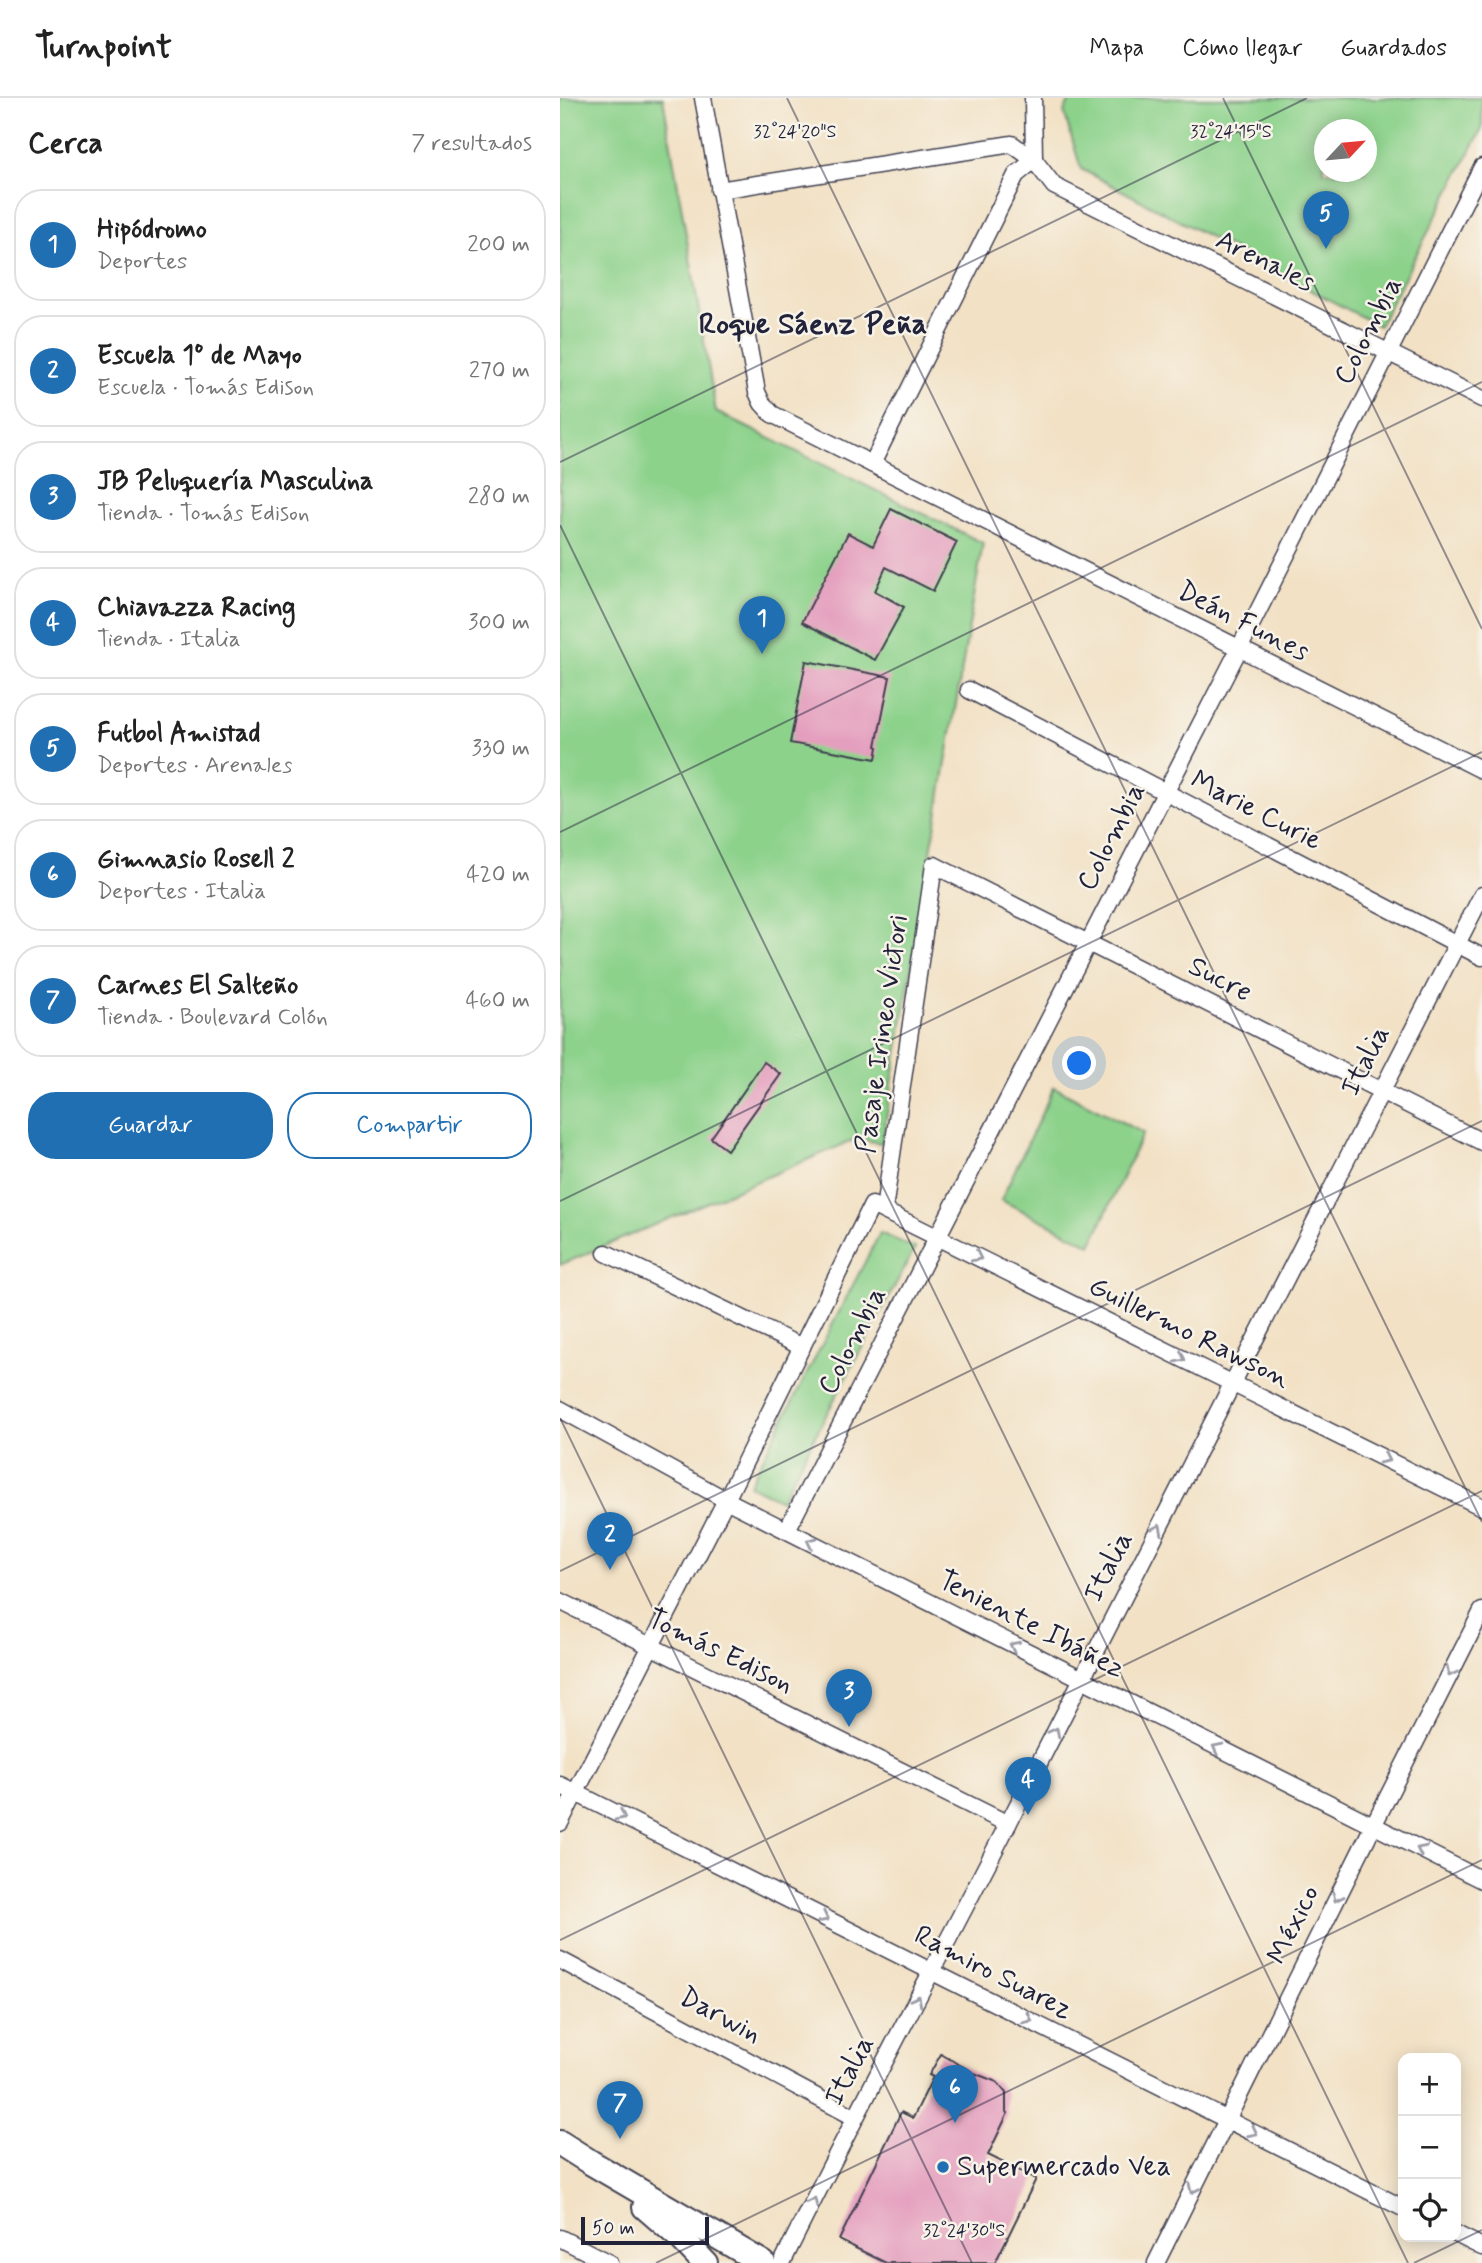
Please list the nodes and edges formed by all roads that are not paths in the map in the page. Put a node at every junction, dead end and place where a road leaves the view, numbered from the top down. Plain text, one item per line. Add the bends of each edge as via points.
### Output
1 (703, 98) edge
2 (1033, 98) edge
3 (1034, 160) junction
4 (1482, 167) edge
5 (719, 190) junction
6 (1387, 352) junction
7 (1482, 399) edge
8 (872, 464) junction
9 (1238, 649) junction
10 (969, 690) dead end
11 (1482, 770) edge
12 (1164, 794) junction
13 (934, 865) joint
14 (1482, 895) edge
15 (1087, 941) junction
16 (1457, 944) junction
17 (1482, 957) edge
18 (1380, 1091) junction
19 (1482, 1142) edge
20 (878, 1208) junction
21 (936, 1237) junction
22 (606, 1253) dead end
23 (802, 1347) junction
24 (1232, 1384) junction
25 (560, 1409) edge
26 (726, 1500) junction
27 (1482, 1507) edge
28 (787, 1530) junction
29 (560, 1601) edge
30 (1482, 1611) edge
31 (649, 1646) junction
32 (1081, 1680) junction
33 (567, 1789) edge
34 (560, 1823) edge
35 (1008, 1824) junction
36 (1373, 1826) junction
37 (1482, 1880) edge
38 (560, 1960) edge
39 (932, 1971) junction
40 (854, 2118) junction
41 (1228, 2120) junction
42 (560, 2143) edge
43 (590, 2162) junction
44 (1398, 2205) edge
45 (1461, 2236) edge
46 (560, 2238) edge
47 (1482, 2247) edge
48 (758, 2260) edge
49 (609, 2263) edge
50 (705, 2263) edge
51 (782, 2263) edge
52 (1156, 2263) edge

1 - 5 street, Deán Funes
2 - 3 street
3 - 5 street via 1012,144
3 - 6 street, Arenales via 1054,186
3 - 8 street via 1016,175
4 - 6 street, Colombia
5 - 8 street, Deán Funes via 762,403 772,414
6 - 7 street, Arenales
6 - 9 street, Colombia
8 - 9 street, Deán Funes
9 - 11 street, Deán Funes
9 - 12 street, Colombia
10 - 12 street, Marie Curie
12 - 15 street, Colombia
12 - 16 street, Marie Curie
13 - 15 street, Sucre
13 - 20 street, Pasaje Irineo Victori
14 - 16 street, Italia
15 - 18 street, Sucre
15 - 21 street, Colombia
16 - 17 street, Marie Curie
16 - 18 street, Italia
18 - 19 street, Sucre
18 - 24 street, Italia
20 - 21 street, Guillermo Rawson
20 - 23 street, Colombia
21 -> 24 street, Guillermo Rawson
21 - 28 street, Colombia
22 - 23 street
23 - 26 street, Colombia
24 -> 27 street, Guillermo Rawson
32 -> 24 street, Italia
25 - 26 street, Teniente Ibáñez
26 - 28 street, Teniente Ibáñez
26 - 31 street, Colombia
32 -> 28 street, Teniente Ibáñez
29 - 31 street, Tomás Edison
30 -> 36 street, México
31 - 33 street, Colombia
31 - 35 street, Tomás Edison
35 -> 32 street, Italia
36 -> 32 street, Teniente Ibáñez
33 - 34 street, Colombia
33 -> 39 street, Ramiro Suarez
35 - 39 street, Italia
37 -> 36 street, Teniente Ibáñez
36 -> 41 street, México
38 - 40 street, Darwin
40 -> 39 street, Italia
39 -> 41 street, Ramiro Suarez
51 -> 40 street, Italia
41 -> 44 street, Ramiro Suarez
41 -> 52 street, México
42 - 43 highway
43 - 48 highway
43 - 50 highway
45 - 47 street
46 - 49 street

